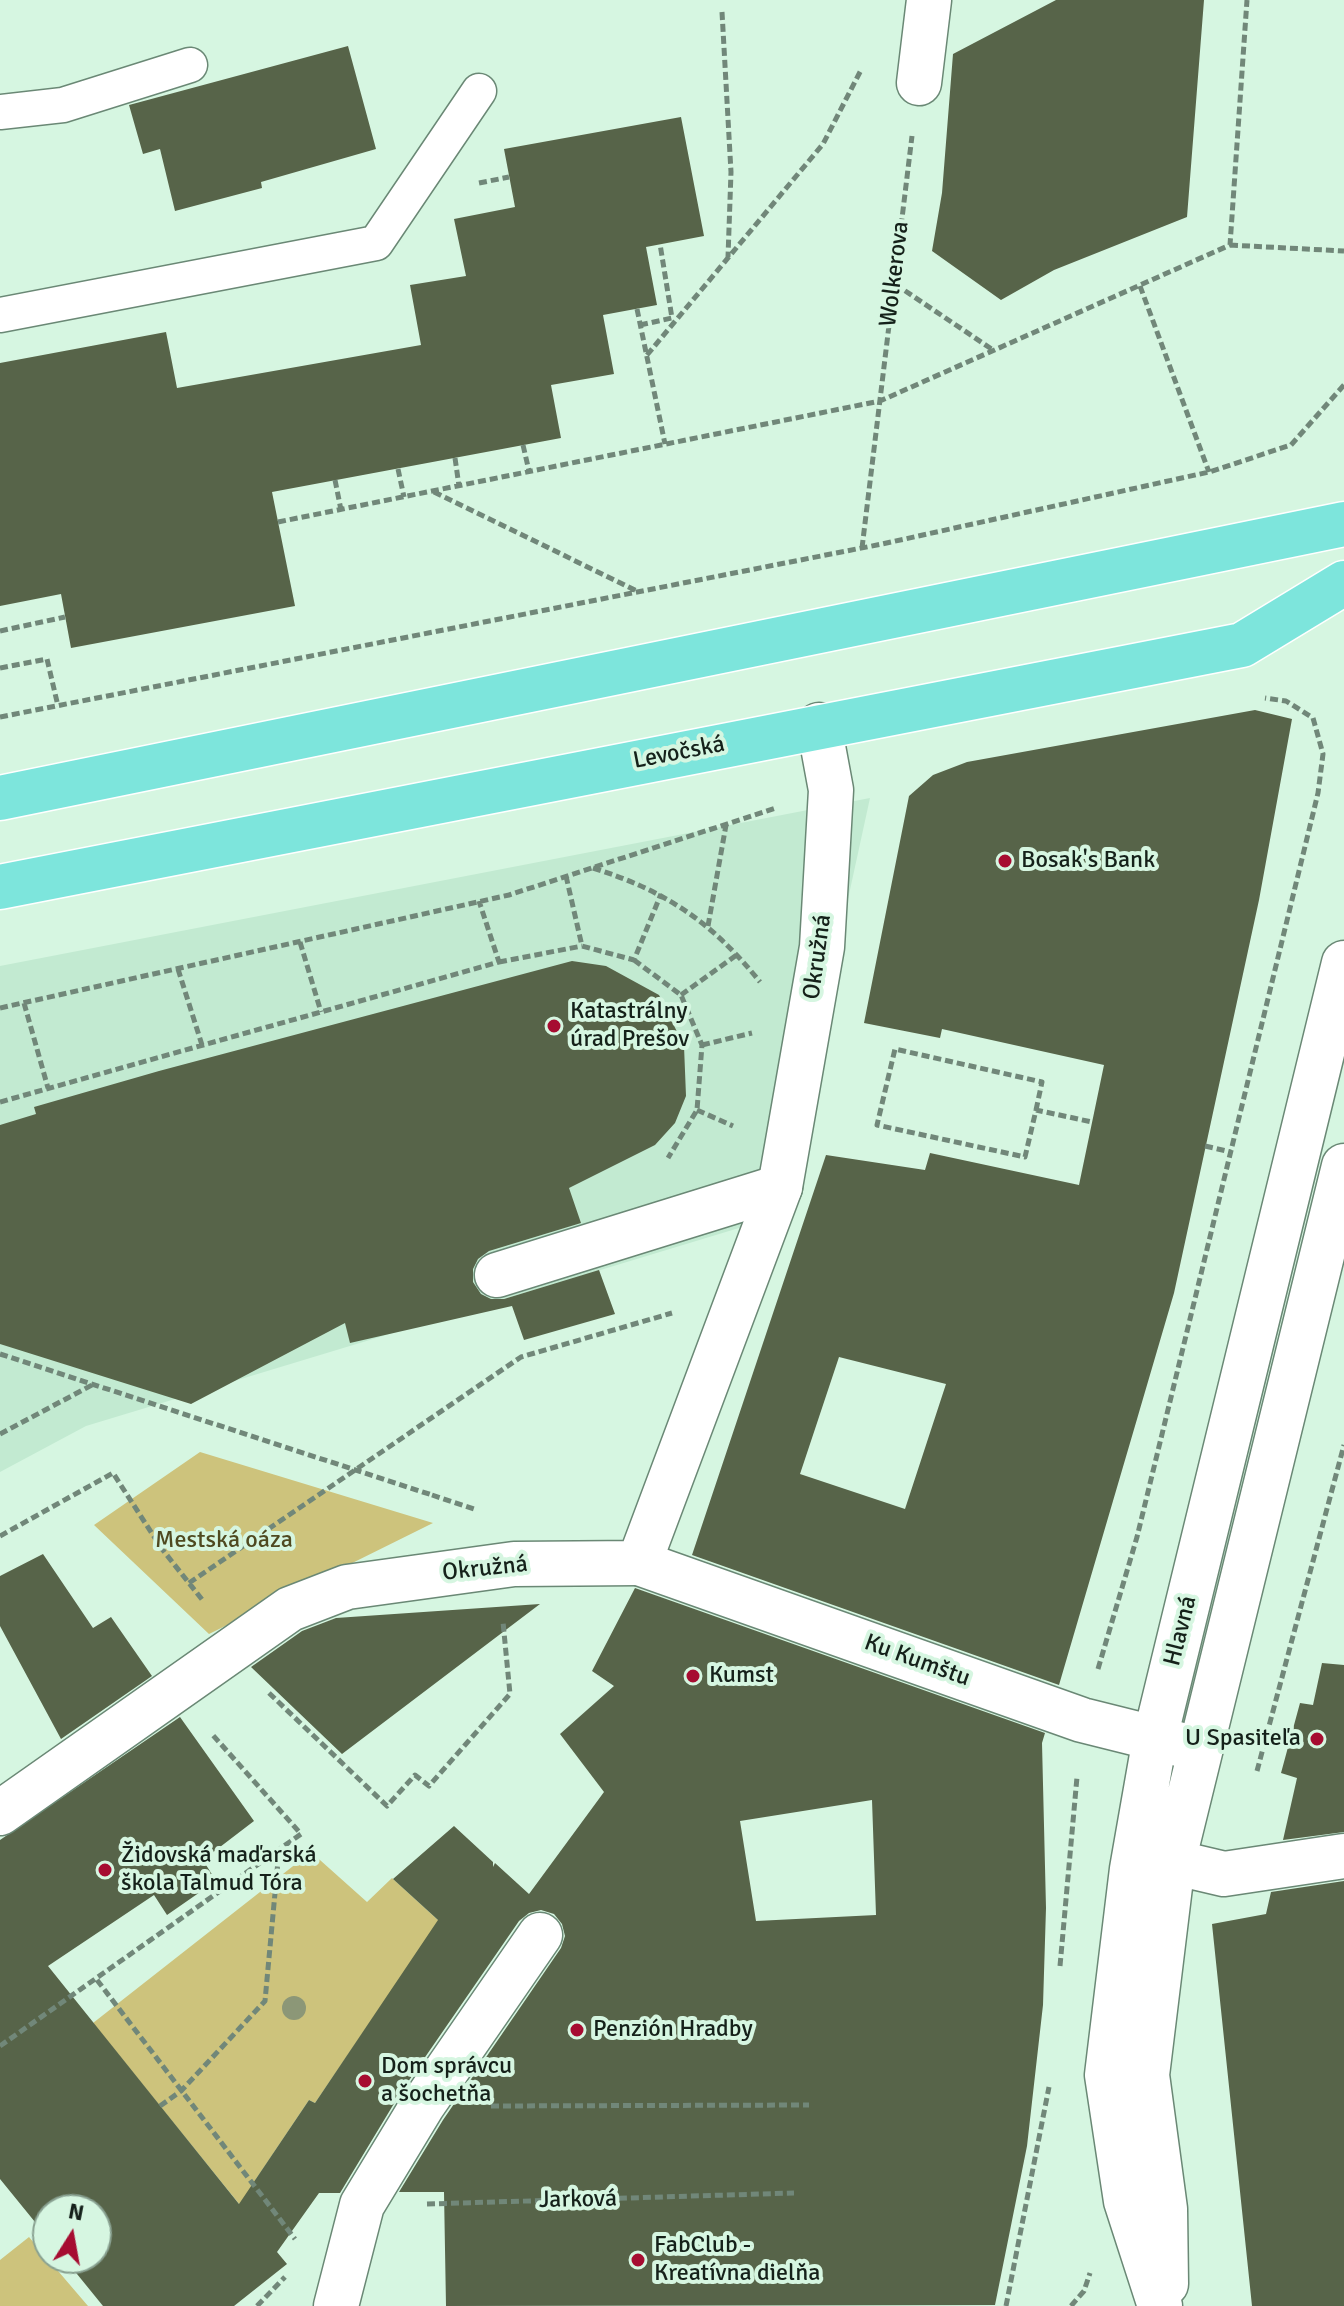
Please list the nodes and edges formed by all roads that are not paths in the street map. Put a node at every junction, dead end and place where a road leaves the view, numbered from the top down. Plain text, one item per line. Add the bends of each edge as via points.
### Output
1 (929, 0) edge
2 (190, 65) dead end
3 (919, 83) road end
4 (479, 91) dead end
5 (0, 112) edge
6 (0, 315) edge
7 (1344, 524) edge
8 (1344, 583) edge
9 (819, 725) junction
10 (0, 798) edge
11 (0, 887) edge
12 (1344, 963) edge
13 (1344, 1166) edge
14 (780, 1187) junction
15 (497, 1275) dead end
16 (639, 1563) junction
17 (1155, 1738) junction
18 (1198, 1749) junction
19 (0, 1813) edge
20 (1344, 1856) edge
21 (1173, 1862) junction
22 (540, 1935) dead end
23 (336, 2306) edge
24 (1160, 2306) edge
25 (1167, 2306) edge

1 - 3 street
2 - 5 lane via 63,105
4 - 6 lane via 376,243
7 - 10 main road
8 - 9 main road, Levočská via 1242,645
9 - 11 main road, Levočská
9 - 14 street, Okružná via 831,790 822,947
12 - 17 street, Hlavná
13 - 18 street, Hlavná
14 - 15 street
14 - 16 street, Okružná
16 - 17 street, Ku Kumštu via 1082,1720
16 - 19 street, Okružná via 496,1566 347,1587 290,1609
17 - 18 street, Ku Kumštu
17 - 24 street, Hlavná via 1132,1869 1107,2075 1126,2201
18 - 21 street, Hlavná
20 - 21 street via 1224,1874
21 - 25 street, Hlavná via 1147,2075 1165,2209
22 - 23 street via 422,2106 362,2205

